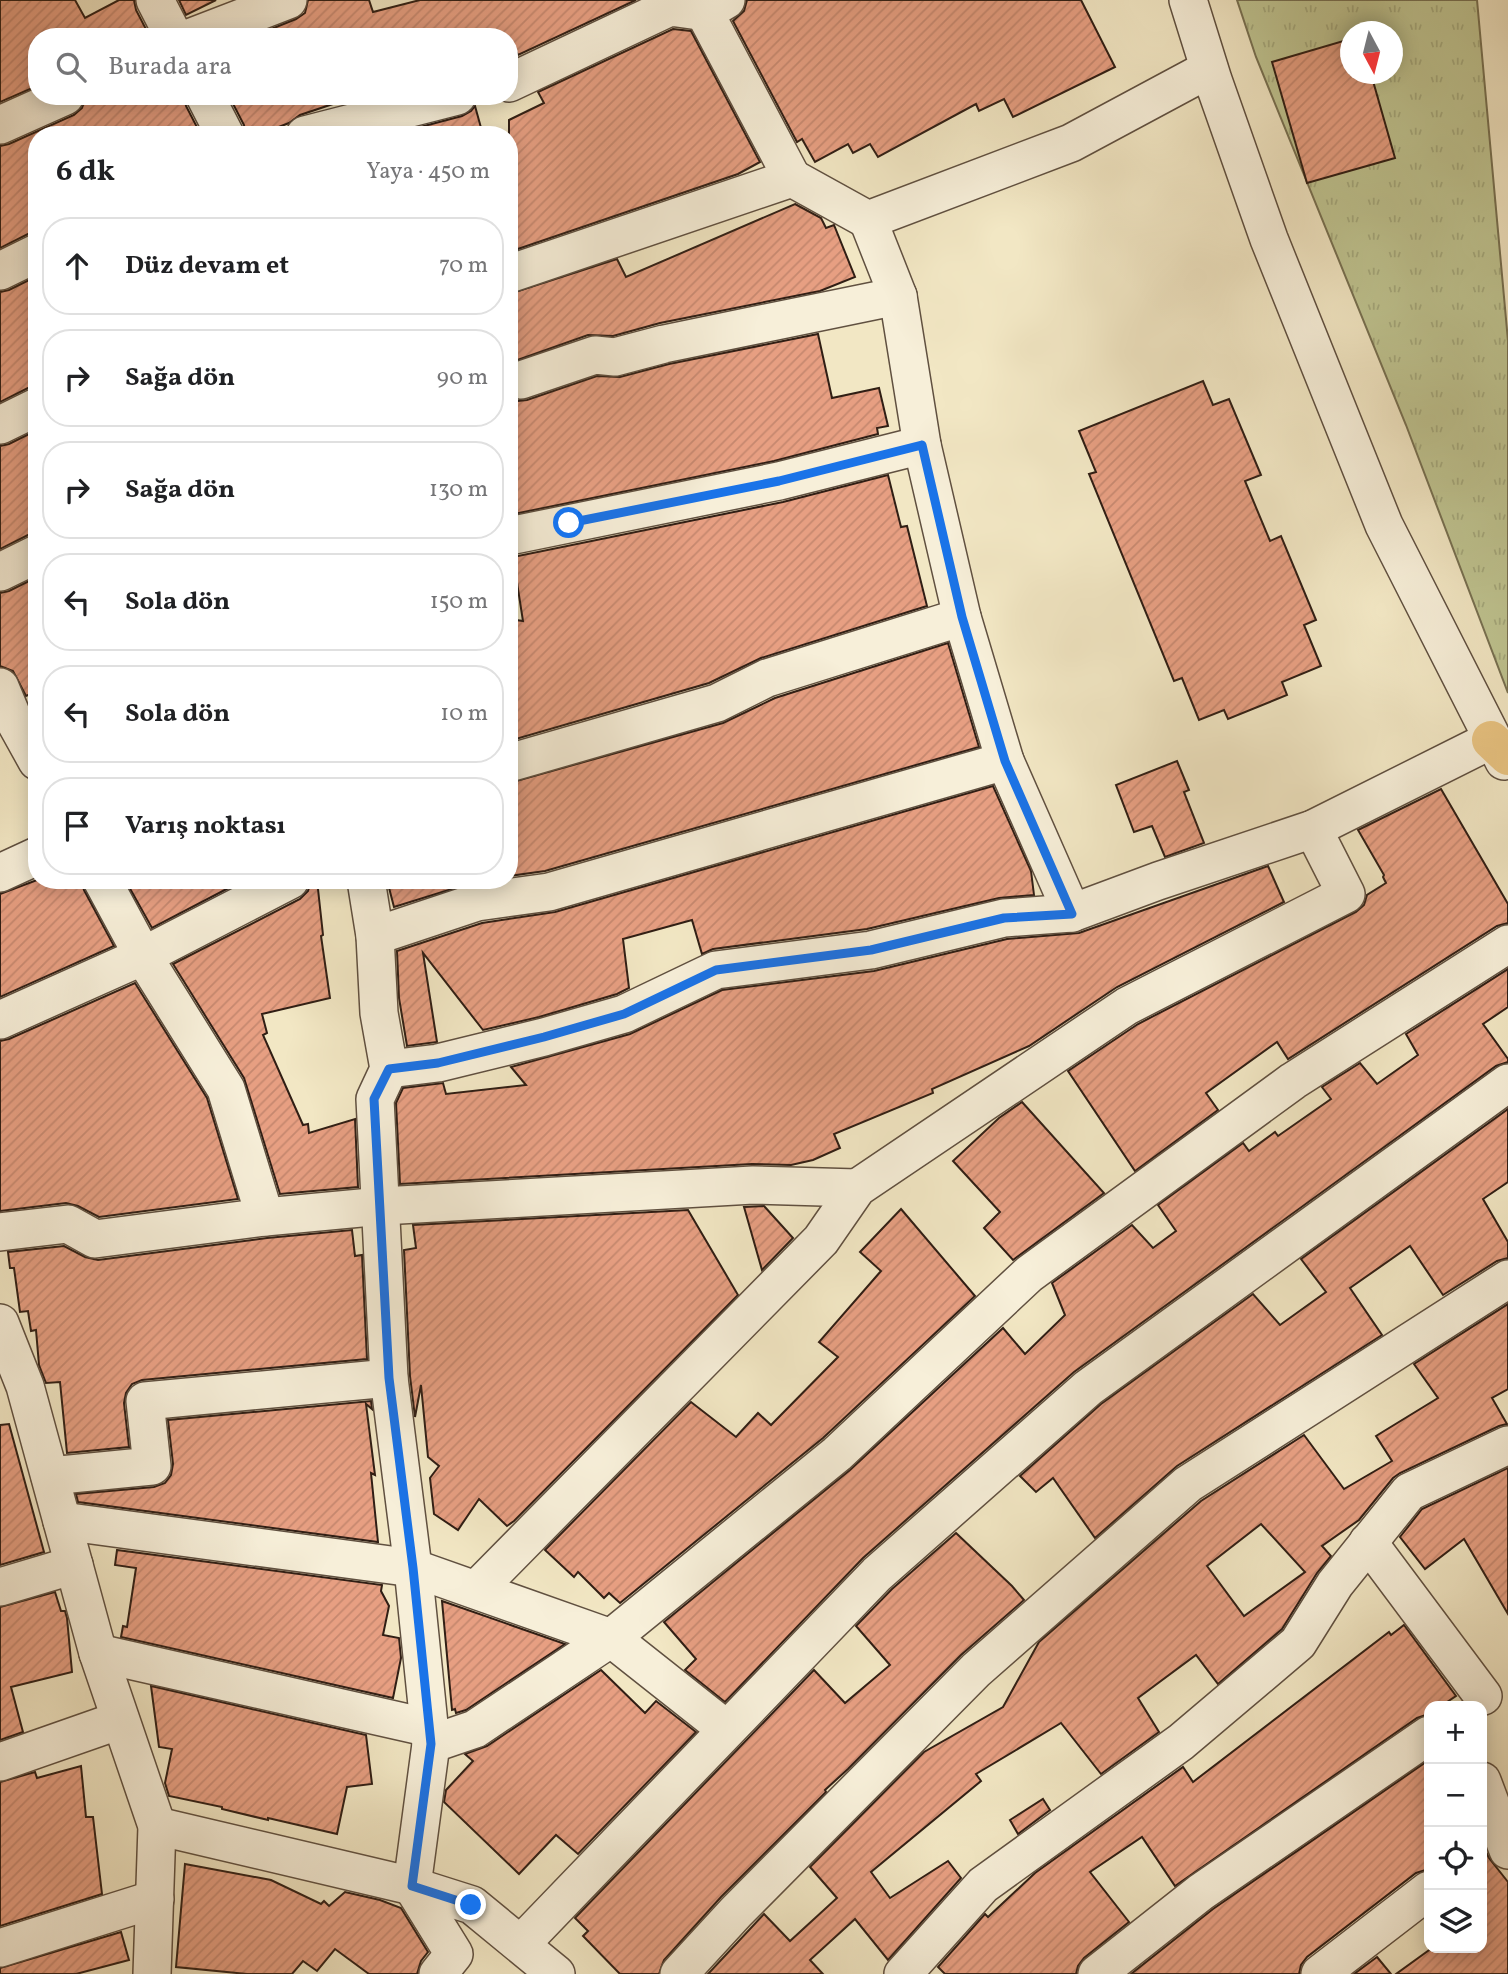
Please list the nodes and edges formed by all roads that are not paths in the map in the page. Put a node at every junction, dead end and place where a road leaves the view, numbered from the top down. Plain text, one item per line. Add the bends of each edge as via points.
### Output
1 (155, 0) edge
2 (288, 0) edge
3 (1188, 0) edge
4 (710, 4) edge
5 (169, 28) edge
6 (215, 28) edge
7 (1209, 69) junction
8 (518, 79) edge
9 (45, 105) edge
10 (210, 105) edge
11 (422, 105) edge
12 (0, 125) edge
13 (220, 126) edge
14 (340, 126) edge
15 (792, 178) junction
16 (868, 220) junction
17 (28, 257) edge
18 (0, 271) edge
19 (518, 271) edge
20 (898, 296) junction
21 (521, 380) dead end
22 (28, 411) edge
23 (0, 425) edge
24 (922, 445) junction
25 (518, 534) edge
26 (28, 558) edge
27 (0, 572) edge
28 (962, 617) junction
29 (12, 708) edge
30 (28, 742) edge
31 (1502, 755) edge
32 (518, 760) edge
33 (1005, 761) junction
34 (1313, 829) junction
35 (28, 860) edge
36 (0, 873) edge
37 (107, 889) edge
38 (273, 889) edge
39 (367, 889) edge
40 (1072, 914) junction
41 (375, 936) junction
42 (1508, 944) edge
43 (143, 956) junction
44 (0, 1020) edge
45 (389, 1069) junction
46 (1508, 1083) edge
47 (857, 1188) junction
48 (382, 1206) junction
49 (265, 1217) junction
50 (0, 1232) edge
51 (1508, 1279) edge
52 (0, 1323) edge
53 (389, 1378) junction
54 (13, 1388) edge
55 (1508, 1445) edge
56 (50, 1476) junction
57 (62, 1521) junction
58 (1368, 1542) junction
59 (74, 1565) junction
60 (413, 1568) junction
61 (0, 1587) edge
62 (477, 1590) junction
63 (611, 1638) junction
64 (97, 1653) junction
65 (1487, 1693) edge
66 (120, 1720) junction
67 (726, 1729) junction
68 (431, 1736) junction
69 (1424, 1738) edge
70 (0, 1762) edge
71 (1492, 1786) edge
72 (158, 1826) junction
73 (1497, 1845) edge
74 (412, 1886) junction
75 (1424, 1894) edge
76 (155, 1899) junction
77 (521, 1944) junction
78 (0, 1948) edge
79 (152, 1974) edge
80 (438, 1974) edge
81 (556, 1974) edge
82 (679, 1974) edge
83 (903, 1974) edge
84 (1097, 1974) edge
85 (1320, 1974) edge

1 - 5 street
2 - 6 street
3 - 7 street
4 - 8 street via 670,7
4 - 15 street
7 - 16 street via 1072,143
7 - 31 street via 1269,239 1384,525
9 - 12 street
10 - 13 street
11 - 14 street
15 - 16 street
15 - 19 street
16 - 20 street
17 - 18 street
20 - 21 street via 615,357 595,355
20 - 24 street
22 - 23 street
24 - 25 street via 779,481
24 - 28 street
26 - 27 street
28 - 32 street via 767,678 717,703
28 - 33 street
29 - 30 street
31 - 34 street
33 - 40 street
33 - 41 street via 549,892 477,902
34 - 40 street
34 - 47 street via 1346,894 1127,1006
35 - 36 street
37 - 43 street
38 - 43 street
39 - 41 street
40 - 45 street via 1004,918 871,950 716,970 624,1014 438,1063
41 - 45 street via 379,1013
42 - 63 street via 1293,1081 1029,1274 837,1454
43 - 44 street
43 - 49 street via 226,1089
45 - 48 street via 374,1099
46 - 67 street via 1088,1388 877,1574
47 - 48 street via 753,1185
47 - 62 street via 821,1240
48 - 49 street
48 - 53 street
49 - 50 street via 95,1239 68,1224
51 - 82 street via 1188,1484 976,1670
52 - 54 street
53 - 56 street via 145,1401 152,1466
53 - 60 street
54 - 56 street
55 - 58 street via 1409,1492
56 - 57 street
57 - 59 street
57 - 60 street
58 - 65 street
58 - 83 street via 1298,1643 1181,1742 983,1885
59 - 61 street
59 - 64 street
60 - 62 street
60 - 68 street
62 - 63 street
63 - 67 street
63 - 68 street via 475,1729
64 - 66 street
64 - 68 street
66 - 70 street
66 - 72 street
67 - 77 street
68 - 74 street
69 - 84 street via 1200,1892
71 - 73 street
72 - 74 street
72 - 76 street
74 - 77 street via 471,1905
74 - 80 street via 454,1954
75 - 85 street
76 - 78 street
76 - 79 street
77 - 81 street

